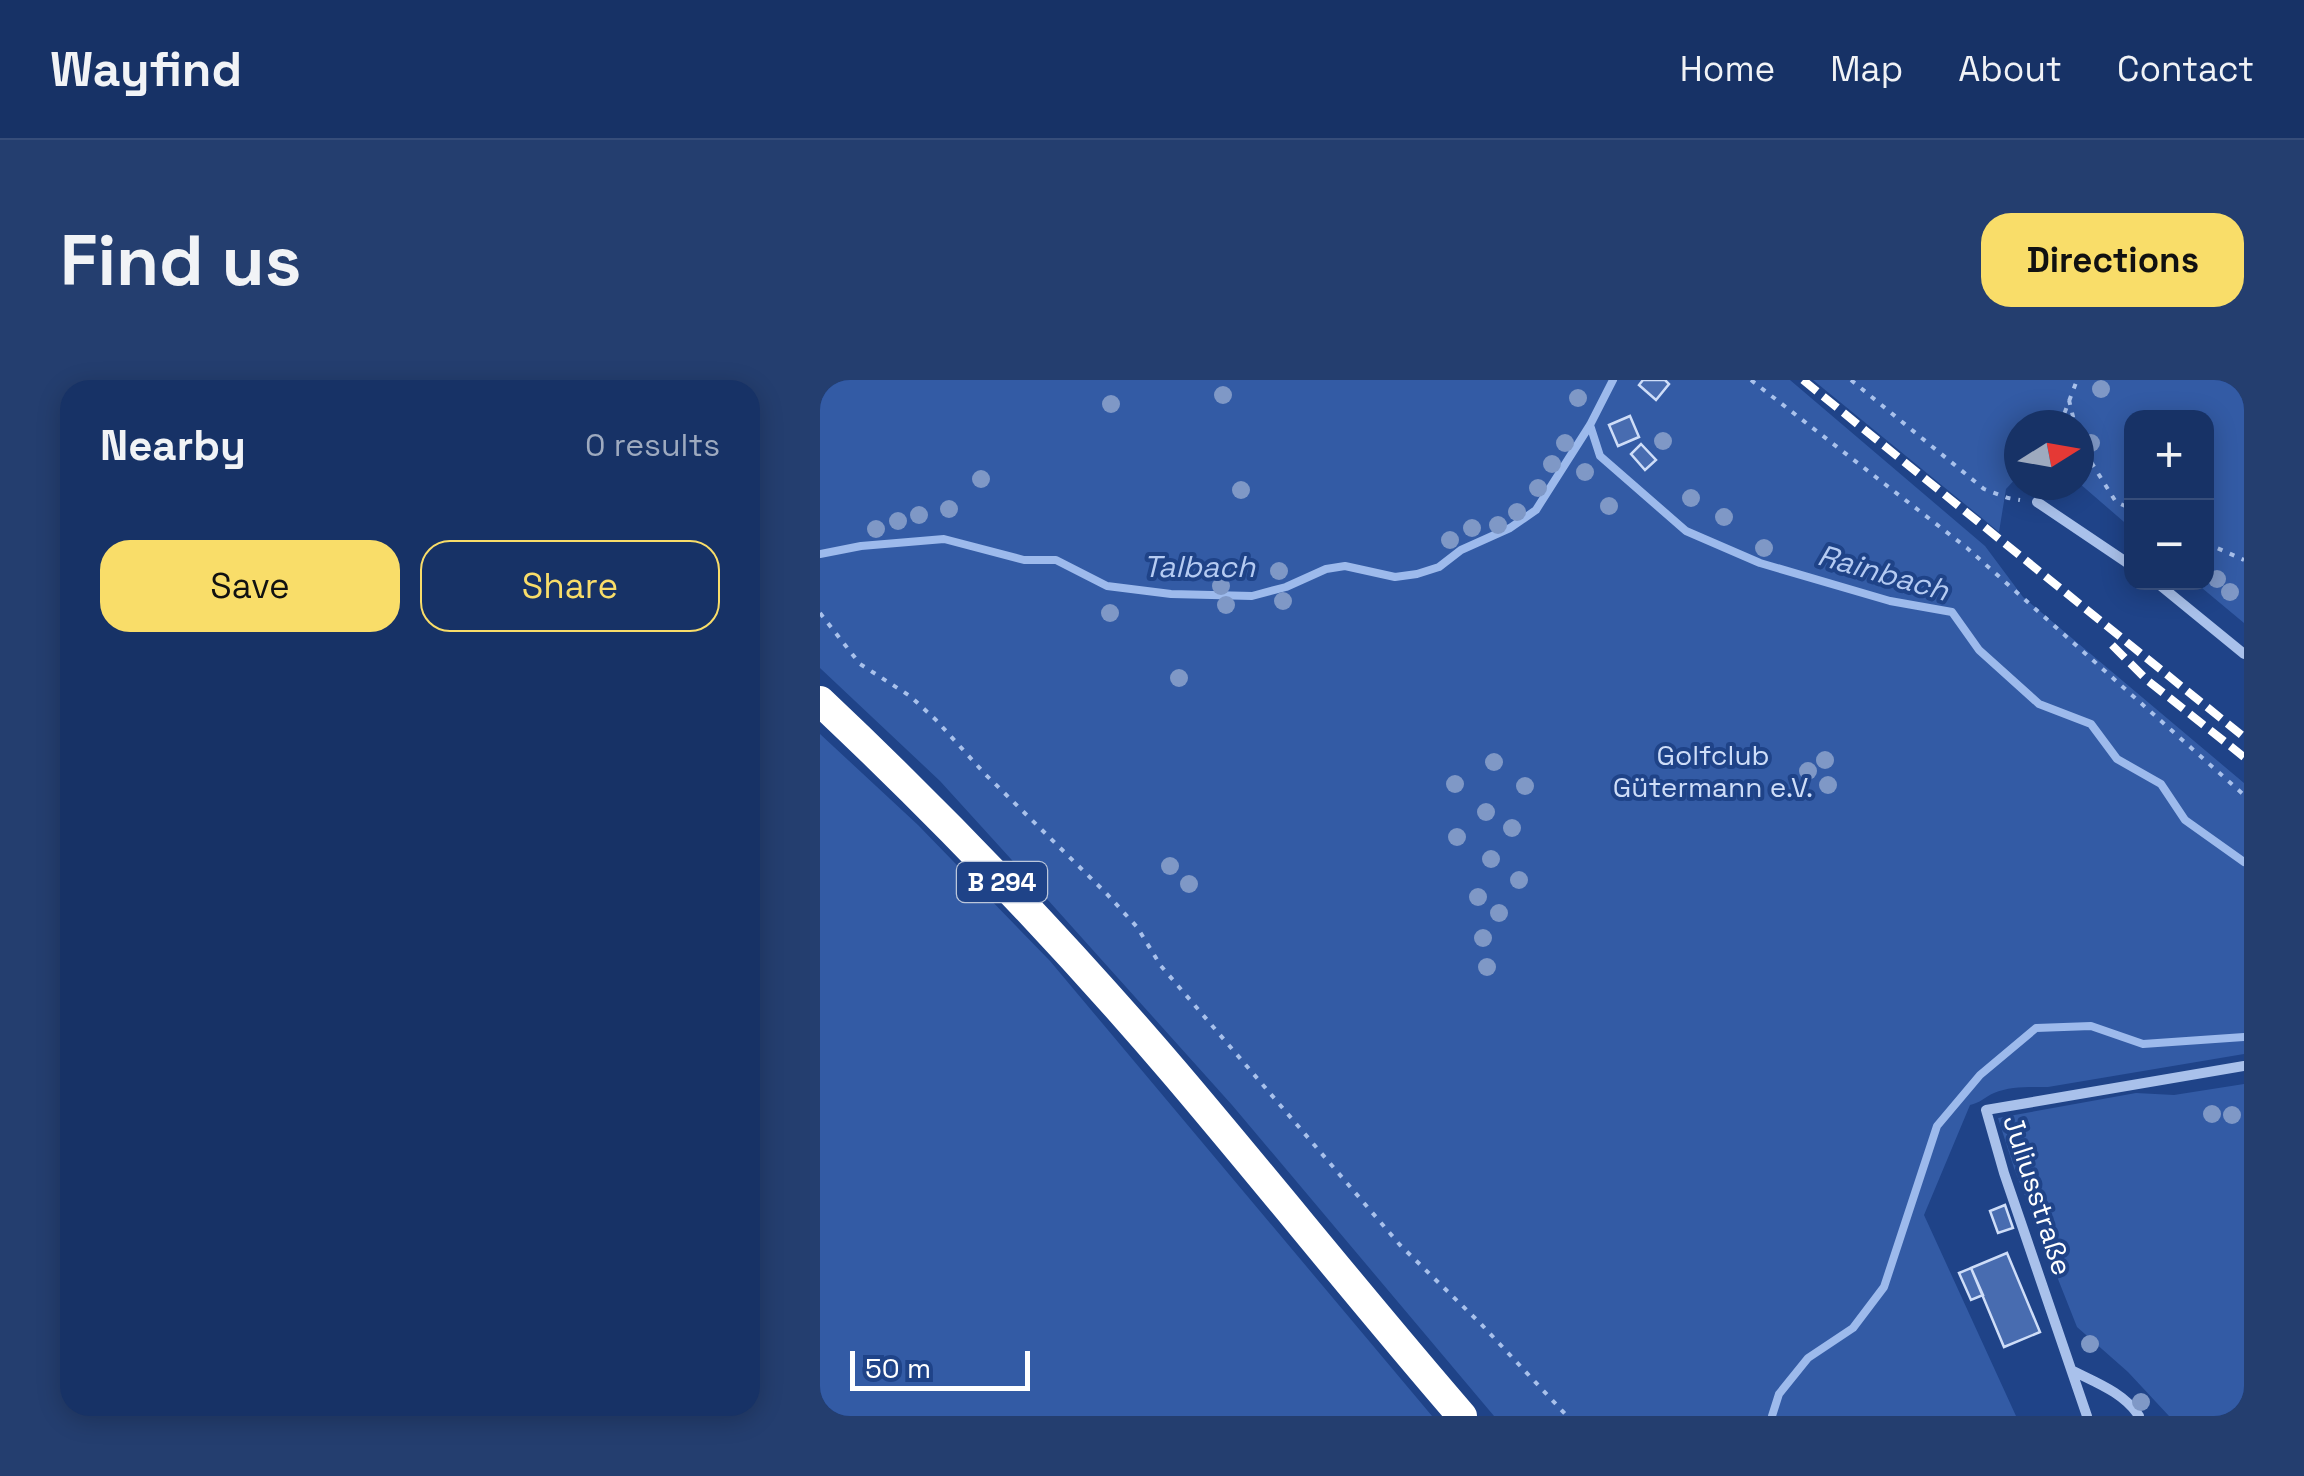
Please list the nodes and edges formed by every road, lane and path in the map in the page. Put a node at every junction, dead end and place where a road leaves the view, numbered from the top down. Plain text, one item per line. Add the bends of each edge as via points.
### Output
1 (1751, 380) edge
2 (1851, 380) edge
3 (2077, 380) edge
4 (2069, 400) junction
5 (2065, 410) edge
6 (2071, 410) edge
7 (2094, 468) edge
8 (2037, 502) joint
9 (2124, 506) edge
10 (2214, 547) edge
11 (2244, 560) edge
12 (2124, 561) edge
13 (2166, 590) edge
14 (820, 613) edge
15 (2244, 654) edge
16 (820, 701) edge
17 (2244, 795) edge
18 (2244, 1066) edge
19 (2073, 1372) junction
20 (1462, 1416) edge
21 (1566, 1416) edge
22 (2087, 1416) edge
23 (2140, 1416) edge

1 - 17 path via 1967,548
2 - 8 path via 1984,489
3 - 4 path
4 - 5 path
4 - 6 path
7 - 9 path
8 - 12 street
10 - 11 path
13 - 15 street
14 - 21 path via 860,664 936,720 1106,893 1400,1245
16 - 20 highway, B 294 via 1051,932
18 - 19 street, Juliusstraße via 1986,1110
19 - 22 street, Juliusstraße
19 - 23 street via 2115,1392

